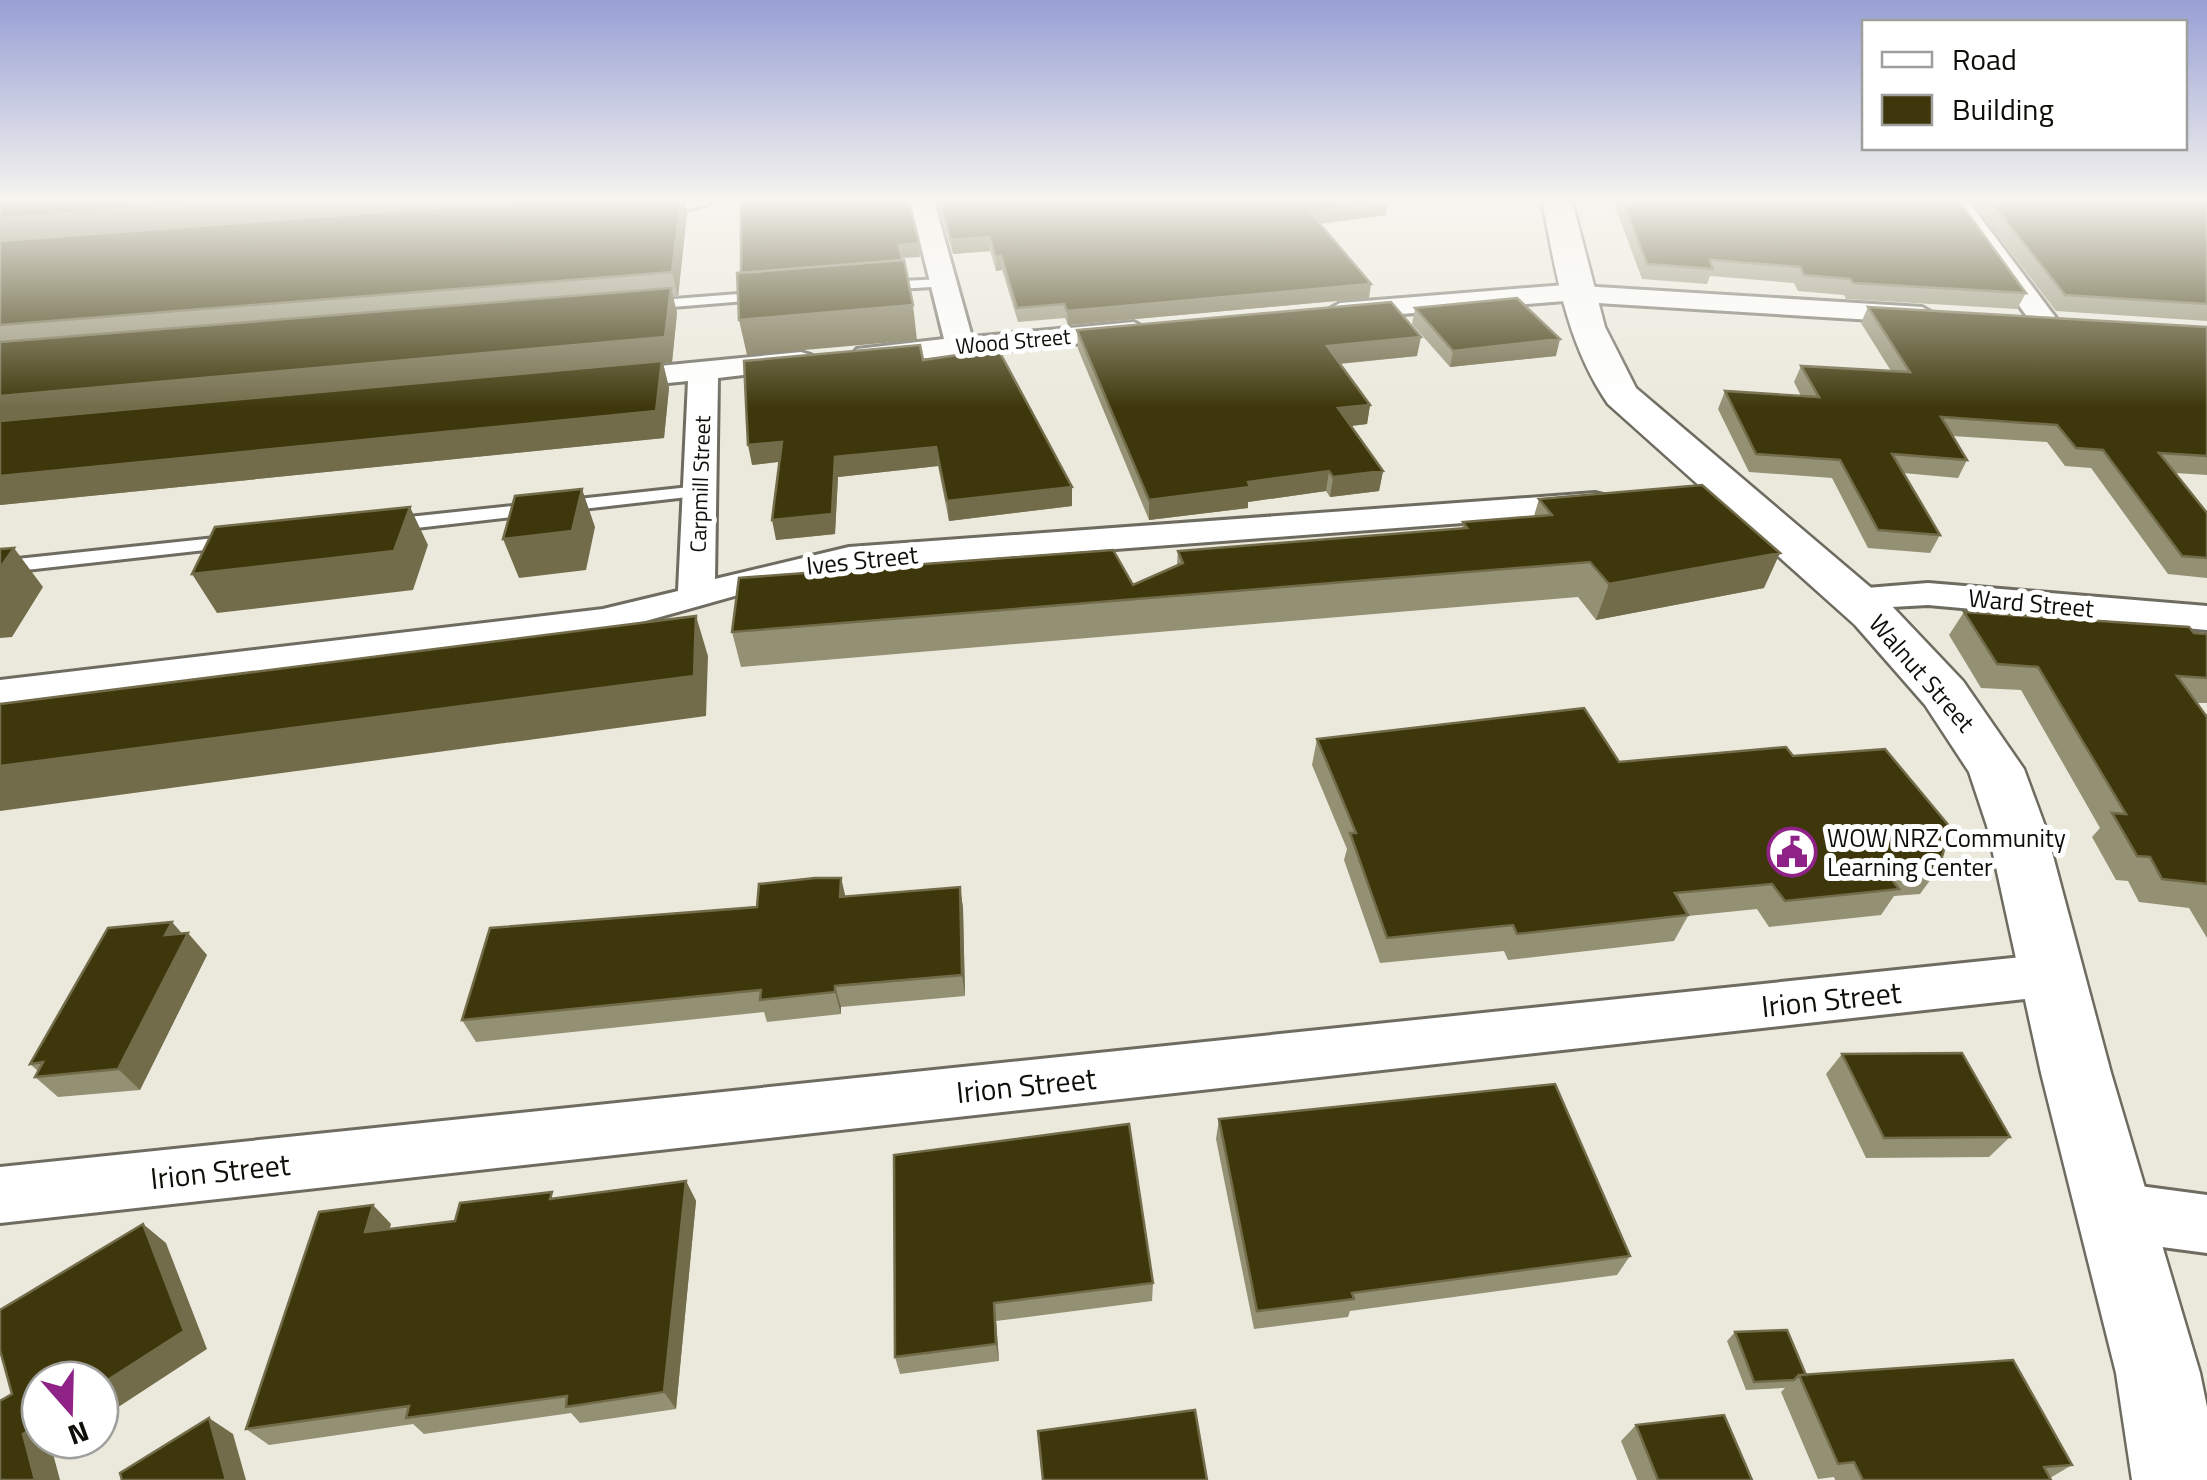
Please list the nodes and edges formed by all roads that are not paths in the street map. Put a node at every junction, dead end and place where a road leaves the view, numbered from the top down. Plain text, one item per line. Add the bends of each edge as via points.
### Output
1 (940, 270) edge
2 (1573, 270) edge
3 (2011, 270) edge
4 (943, 282) junction
5 (856, 288) edge
6 (1578, 293) junction
7 (786, 294) edge
8 (622, 307) edge
9 (1321, 313) edge
10 (1952, 317) edge
11 (2008, 320) edge
12 (1167, 327) edge
13 (960, 346) junction
14 (703, 371) junction
15 (584, 382) edge
16 (699, 491) junction
17 (1733, 493) junction
18 (1674, 497) edge
19 (1635, 500) edge
20 (367, 527) edge
21 (250, 540) edge
22 (17, 565) dead end
23 (696, 598) junction
24 (1855, 598) junction
25 (2207, 618) edge
26 (0, 694) edge
27 (2051, 975) junction
28 (0, 1195) edge
29 (2117, 1212) junction
30 (2207, 1224) edge
31 (2177, 1480) edge

1 - 4 street
2 - 6 main road, Walnut Street
3 - 11 street via 2054,323
4 - 5 lane
4 - 13 street
6 - 9 street
6 - 10 street
6 - 17 main road, Walnut Street via 1594,349 1622,396
7 - 8 lane
12 - 13 street, Wood Street
13 - 14 street, Wood Street
14 - 15 street, Wood Street
14 - 16 street, Carpmill Street
16 - 20 lane
16 - 23 street, Carpmill Street
17 - 18 street
17 - 24 main road, Walnut Street
19 - 23 street, Ives Street via 849,558 782,569
21 - 22 lane
23 - 26 street, Ives Street via 603,620
24 - 25 street, Ward Street via 1928,594
24 - 27 main road, Walnut Street via 1944,693 1996,769
27 - 28 street, Irion Street
27 - 29 main road, Walnut Street
29 - 30 street
29 - 31 main road, Walnut Street via 2158,1372

